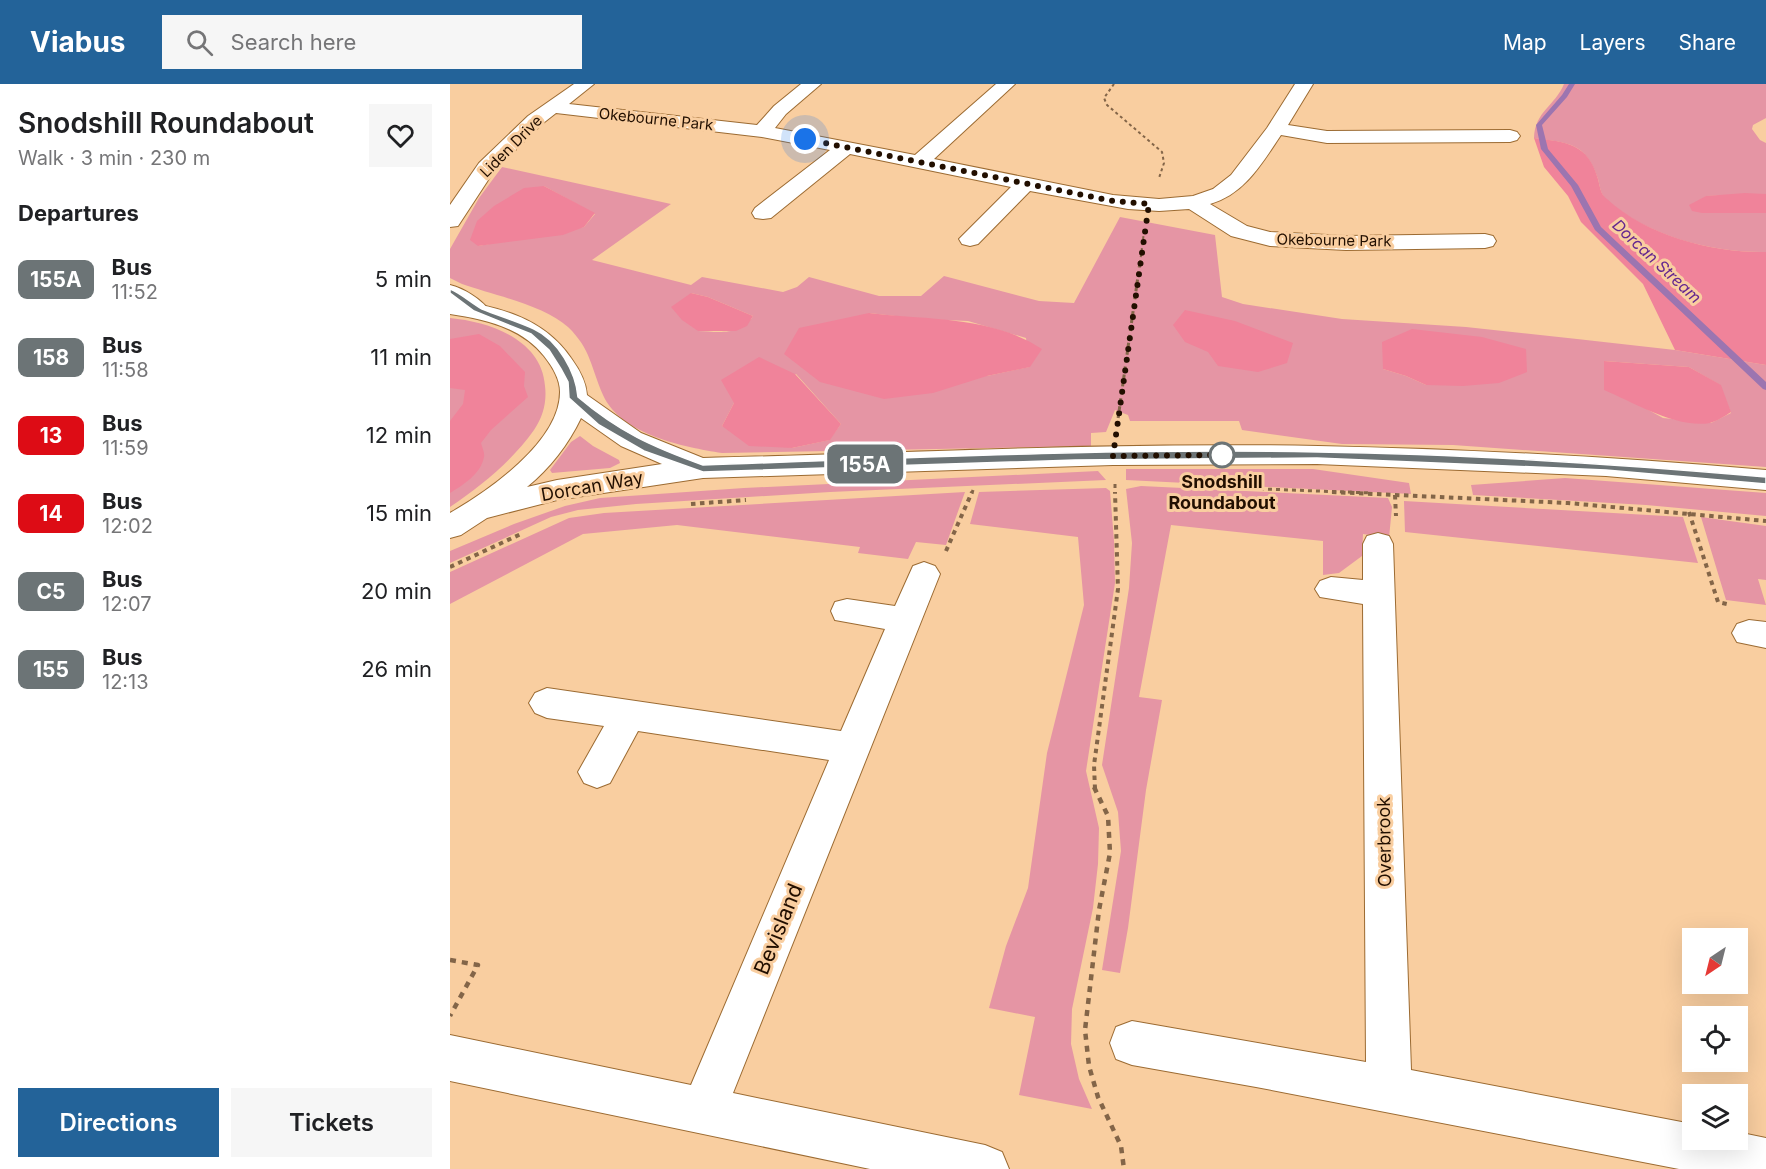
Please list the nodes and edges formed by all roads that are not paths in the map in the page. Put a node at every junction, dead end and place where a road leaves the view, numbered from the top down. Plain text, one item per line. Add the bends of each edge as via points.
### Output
1 (585, 84) edge
2 (812, 84) edge
3 (1006, 84) edge
4 (1304, 84) edge
5 (551, 107) junction
6 (1277, 129) junction
7 (762, 131) junction
8 (1510, 136) dead end
9 (847, 147) junction
10 (919, 162) junction
11 (1026, 183) junction
12 (1192, 202) junction
13 (763, 213) dead end
14 (450, 221) edge
15 (970, 239) dead end
16 (1485, 241) dead end
17 (450, 292) edge
18 (450, 307) edge
19 (477, 310) junction
20 (573, 398) junction
21 (703, 468) junction
22 (1766, 480) edge
23 (482, 509) junction
24 (450, 527) edge
25 (1378, 544) dead end
26 (924, 574) road end
27 (1331, 589) dead end
28 (1379, 594) junction
29 (847, 611) dead end
30 (905, 620) junction
31 (547, 703) dead end
32 (629, 715) junction
33 (853, 748) junction
34 (597, 772) dead end
35 (1132, 1043) dead end
36 (450, 1058) edge
37 (1389, 1089) junction
38 (704, 1111) junction
39 (1757, 1164) edge
40 (985, 1169) edge

1 - 5 street, Liden Drive
2 - 7 street
3 - 10 street
4 - 6 street, Okebourne Park
5 - 7 street, Okebourne Park
5 - 14 street, Liden Drive via 486,167
6 - 8 street via 1350,137
6 - 12 street, Okebourne Park via 1235,183 1218,194
7 - 9 street, Okebourne Park
9 - 10 street, Okebourne Park
9 - 13 street
10 - 11 street, Okebourne Park
11 - 12 street, Okebourne Park via 1113,201
11 - 15 street
12 - 16 street, Okebourne Park via 1239,231 1270,239 1346,243
17 - 19 street
18 - 19 street
19 - 20 street via 534,332 552,348 572,382
20 - 21 street, Dorcan Way via 630,441
20 - 23 street via 545,452 520,480
21 - 22 street, Dorcan Way via 1114,470 1317,455 1606,466
21 - 23 street, Dorcan Way via 557,490
23 - 24 street
25 - 28 street, Overbrook
26 - 30 street, Bevisland
27 - 28 street
28 - 37 street, Overbrook
29 - 30 street
30 - 33 street, Bevisland
31 - 32 street
32 - 33 street
32 - 34 street
33 - 38 street, Bevisland
35 - 37 street
36 - 38 street
37 - 39 street
38 - 40 street

